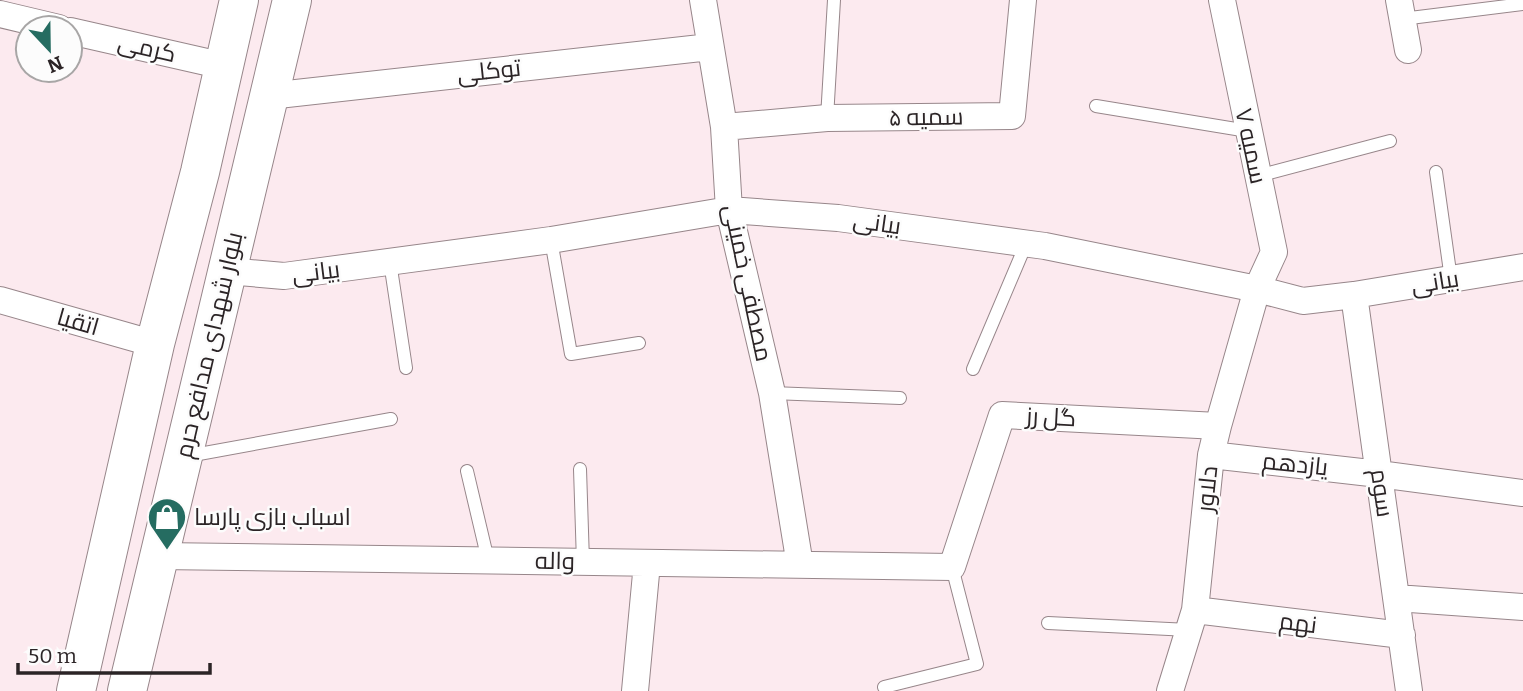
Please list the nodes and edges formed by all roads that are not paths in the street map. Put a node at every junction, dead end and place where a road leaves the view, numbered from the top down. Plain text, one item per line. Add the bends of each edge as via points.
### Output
1 (239, 0) edge
2 (292, 0) edge
3 (703, 0) edge
4 (834, 0) edge
5 (1023, 0) edge
6 (1222, 0) edge
7 (1523, 4) edge
8 (1401, 10) edge
9 (84, 33) edge
10 (710, 47) junction
11 (1408, 50) dead end
12 (224, 66) junction
13 (269, 96) junction
14 (1096, 106) dead end
15 (827, 118) junction
16 (724, 127) junction
17 (1248, 131) junction
18 (1390, 141) dead end
19 (1436, 172) dead end
20 (1257, 176) junction
21 (729, 210) junction
22 (551, 240) junction
23 (1026, 244) junction
24 (390, 262) junction
25 (1523, 267) edge
26 (227, 271) junction
27 (1451, 279) junction
28 (1257, 289) junction
29 (1354, 295) junction
30 (0, 300) edge
31 (639, 343) dead end
32 (155, 344) junction
33 (405, 368) dead end
34 (973, 369) dead end
35 (772, 393) junction
36 (900, 398) dead end
37 (391, 419) dead end
38 (1218, 426) junction
39 (1211, 455) junction
40 (183, 457) junction
41 (580, 469) dead end
42 (467, 471) dead end
43 (1379, 474) junction
44 (1523, 492) edge
45 (159, 556) junction
46 (488, 560) junction
47 (583, 562) junction
48 (647, 563) junction
49 (800, 565) junction
50 (952, 567) junction
51 (1396, 598) junction
52 (1523, 607) edge
53 (1192, 620) junction
54 (1048, 623) dead end
55 (1402, 635) junction
56 (884, 687) dead end
57 (76, 691) edge
58 (127, 691) edge
59 (635, 691) edge
60 (1170, 691) edge
61 (1409, 691) edge

1 - 12 main road, بلوار شهدای مدافع حرم
2 - 13 main road, بلوار شهدای مدافع حرم
3 - 10 street, مصطفی خمینی
4 - 15 lane
5 - 15 street, سمیه ۵ via 1012,116
6 - 17 street, سمیه ۷
7 - 8 lane
8 - 11 street
9 - 12 street, کرمی
10 - 13 street, توکلی
10 - 16 street, مصطفی خمینی
12 - 32 main road, بلوار شهدای مدافع حرم
13 - 26 main road, بلوار شهدای مدافع حرم
14 - 17 lane
15 - 16 street, سمیه ۵
16 - 21 street, مصطفی خمینی
17 - 20 street, سمیه ۷
18 - 20 lane
19 - 27 lane
20 - 28 street, سمیه ۷ via 1274,252
21 - 22 street, بیانی
21 - 23 street, بیانی via 838,218
21 - 35 street, مصطفی خمینی
22 - 24 street, بیانی
22 - 31 lane via 571,354
23 - 28 street, بیانی
23 - 34 lane
24 - 26 street, بیانی via 284,276
24 - 33 lane
25 - 27 street, بیانی
26 - 40 main road, بلوار شهدای مدافع حرم
27 - 29 street, بیانی
28 - 29 street, بیانی via 1303,301
28 - 38 street, دلاور
29 - 43 street, سوم
30 - 32 street, اتقیا
32 - 57 main road, بلوار شهدای مدافع حرم
35 - 36 lane
35 - 49 street, مصطفی خمینی
37 - 40 lane
38 - 39 street, دلاور
38 - 50 street, گل رز via 1002,415
39 - 43 street, یازدهم
39 - 53 street, دلاور
40 - 45 main road, بلوار شهدای مدافع حرم
41 - 47 lane
42 - 46 lane
43 - 44 street, یازدهم
43 - 51 street, سوم
45 - 46 street, واله
45 - 58 main road, بلوار شهدای مدافع حرم
46 - 47 street, واله
47 - 48 street, واله
48 - 49 street, واله
48 - 59 street
49 - 50 street, واله
50 - 56 lane via 977,664
51 - 52 street
51 - 55 street, سوم
53 - 54 lane
53 - 55 street, نهم
53 - 60 street, دلاور
55 - 61 street, سوم

